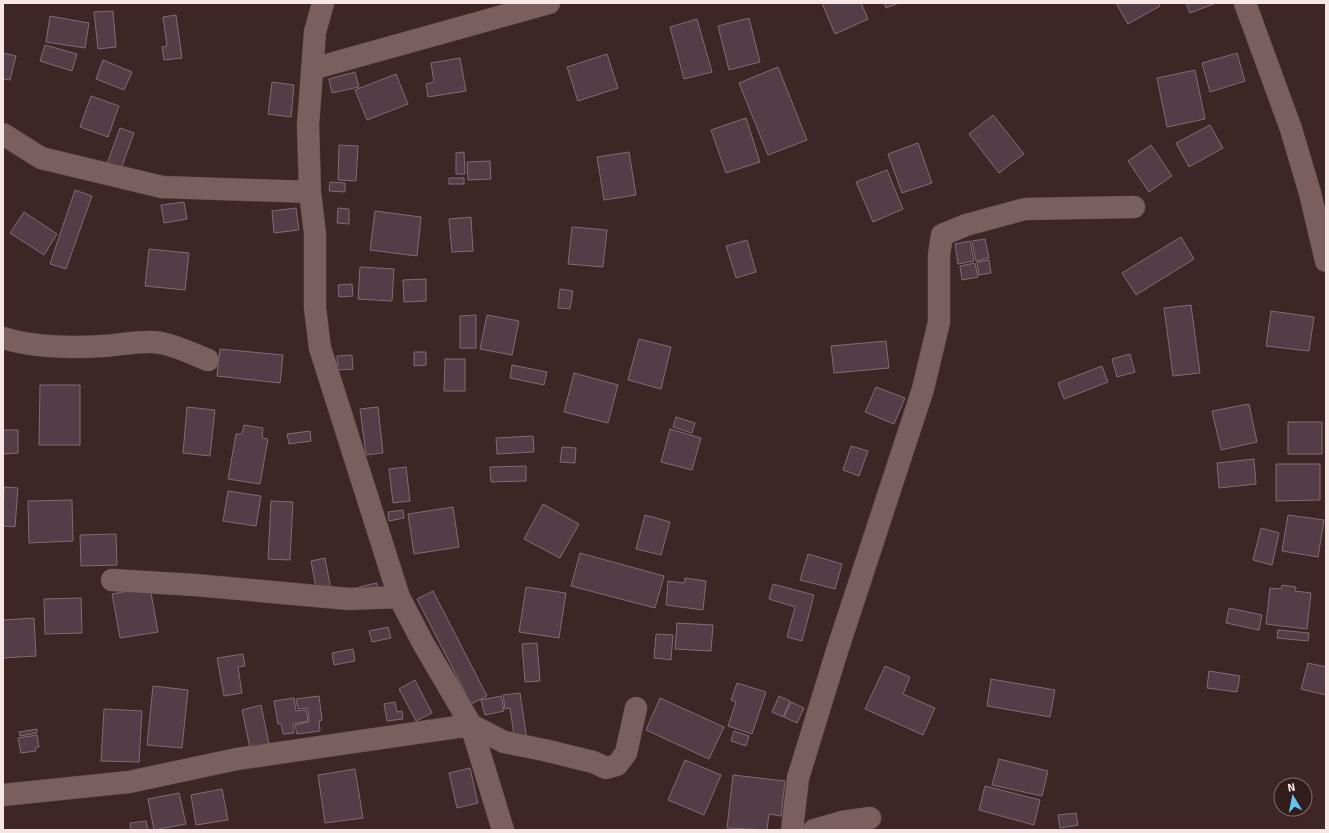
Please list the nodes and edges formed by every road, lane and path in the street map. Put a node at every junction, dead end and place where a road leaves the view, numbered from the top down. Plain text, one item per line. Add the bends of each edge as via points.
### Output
1 (323, 3) edge
2 (549, 3) edge
3 (1245, 3) edge
4 (312, 69) junction
5 (3, 134) edge
6 (310, 192) junction
7 (1134, 207) dead end
8 (1326, 261) edge
9 (3, 338) edge
10 (208, 360) dead end
11 (112, 580) dead end
12 (399, 597) junction
13 (636, 708) dead end
14 (471, 725) junction
15 (3, 795) edge
16 (870, 818) dead end
17 (503, 830) edge
18 (792, 830) edge
19 (814, 830) edge

1 - 4 street via 315,32
2 - 4 street
3 - 8 street via 1290,129 1310,193
4 - 6 street via 308,125
5 - 6 street via 41,158 162,187
6 - 12 street via 315,234 315,308 320,348
7 - 18 street via 1025,208 966,225 942,235 939,255 939,322 923,389 798,778
9 - 10 street via 51,346 153,342 185,350
11 - 12 street via 349,599
12 - 14 street
13 - 14 street via 626,753 617,765 606,768 558,753 504,742
14 - 15 street via 238,759 129,782
14 - 17 street
16 - 19 street

